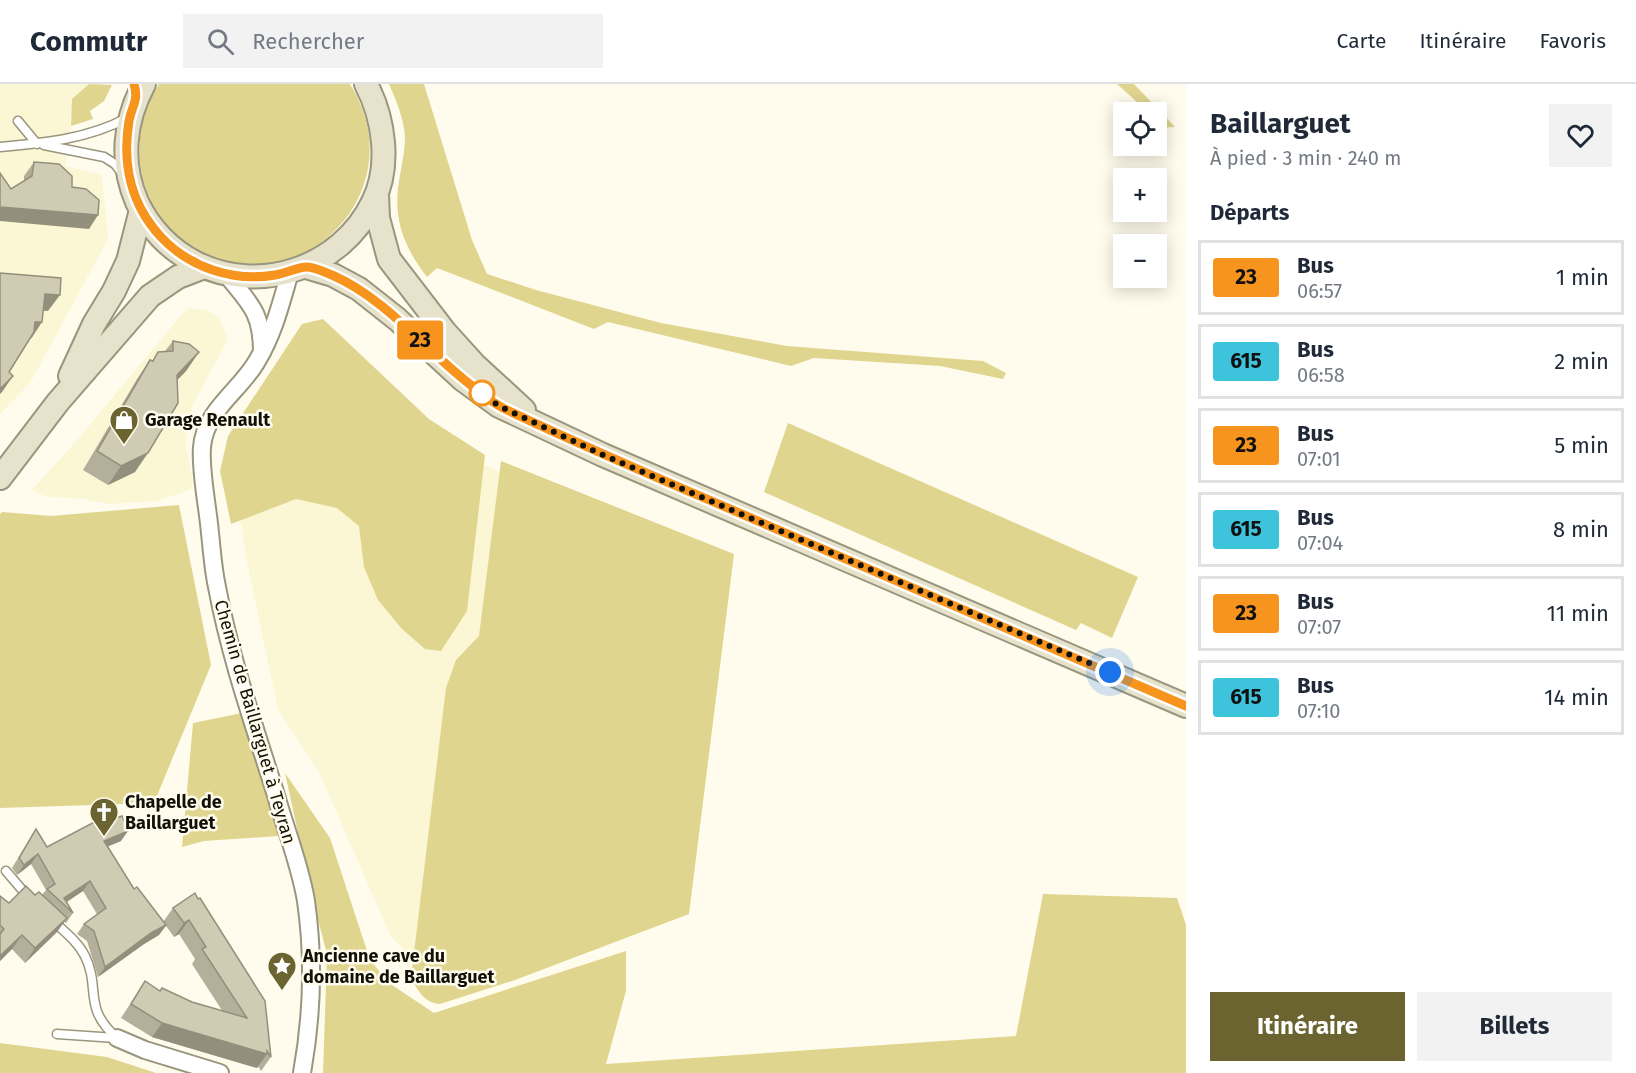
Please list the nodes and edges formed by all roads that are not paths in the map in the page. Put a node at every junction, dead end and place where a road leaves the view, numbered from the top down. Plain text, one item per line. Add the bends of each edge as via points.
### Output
1 (366, 84) edge
2 (136, 95) edge
3 (18, 121) dead end
4 (37, 144) junction
5 (0, 147) edge
6 (130, 182) junction
7 (377, 192) junction
8 (141, 210) junction
9 (204, 267) junction
10 (298, 269) junction
11 (226, 274) junction
12 (261, 354) junction
13 (58, 402) junction
14 (535, 422) junction
15 (0, 478) edge
16 (1186, 706) edge
17 (6, 871) dead end
18 (32, 902) edge
19 (48, 916) edge
20 (57, 1034) dead end
21 (117, 1038) junction
22 (220, 1073) edge
23 (302, 1073) edge

1 - 7 main road via 382,131
2 - 4 lane via 84,135
2 - 6 main road via 126,154
3 - 4 lane
4 - 5 lane
4 - 6 lane via 104,157
6 - 8 main road
7 - 10 main road via 346,238 328,254
7 - 14 main road via 378,218 389,259 445,332
8 - 9 main road via 160,237
8 - 13 main road via 128,261
9 - 11 main road
9 - 13 main road via 178,277 150,296
10 - 11 main road via 257,278
10 - 12 street, Chemin de Baillarguet à Teyran
10 - 14 main road via 333,275 359,289 462,379 499,406
11 - 12 street via 261,326
12 - 23 street, Chemin de Baillarguet à Teyran via 212,418 202,450 216,584 225,627 306,903 310,985
13 - 15 main road
14 - 16 main road via 603,455
17 - 18 lane
19 - 21 lane via 85,956 98,1015
20 - 21 lane
21 - 22 street

